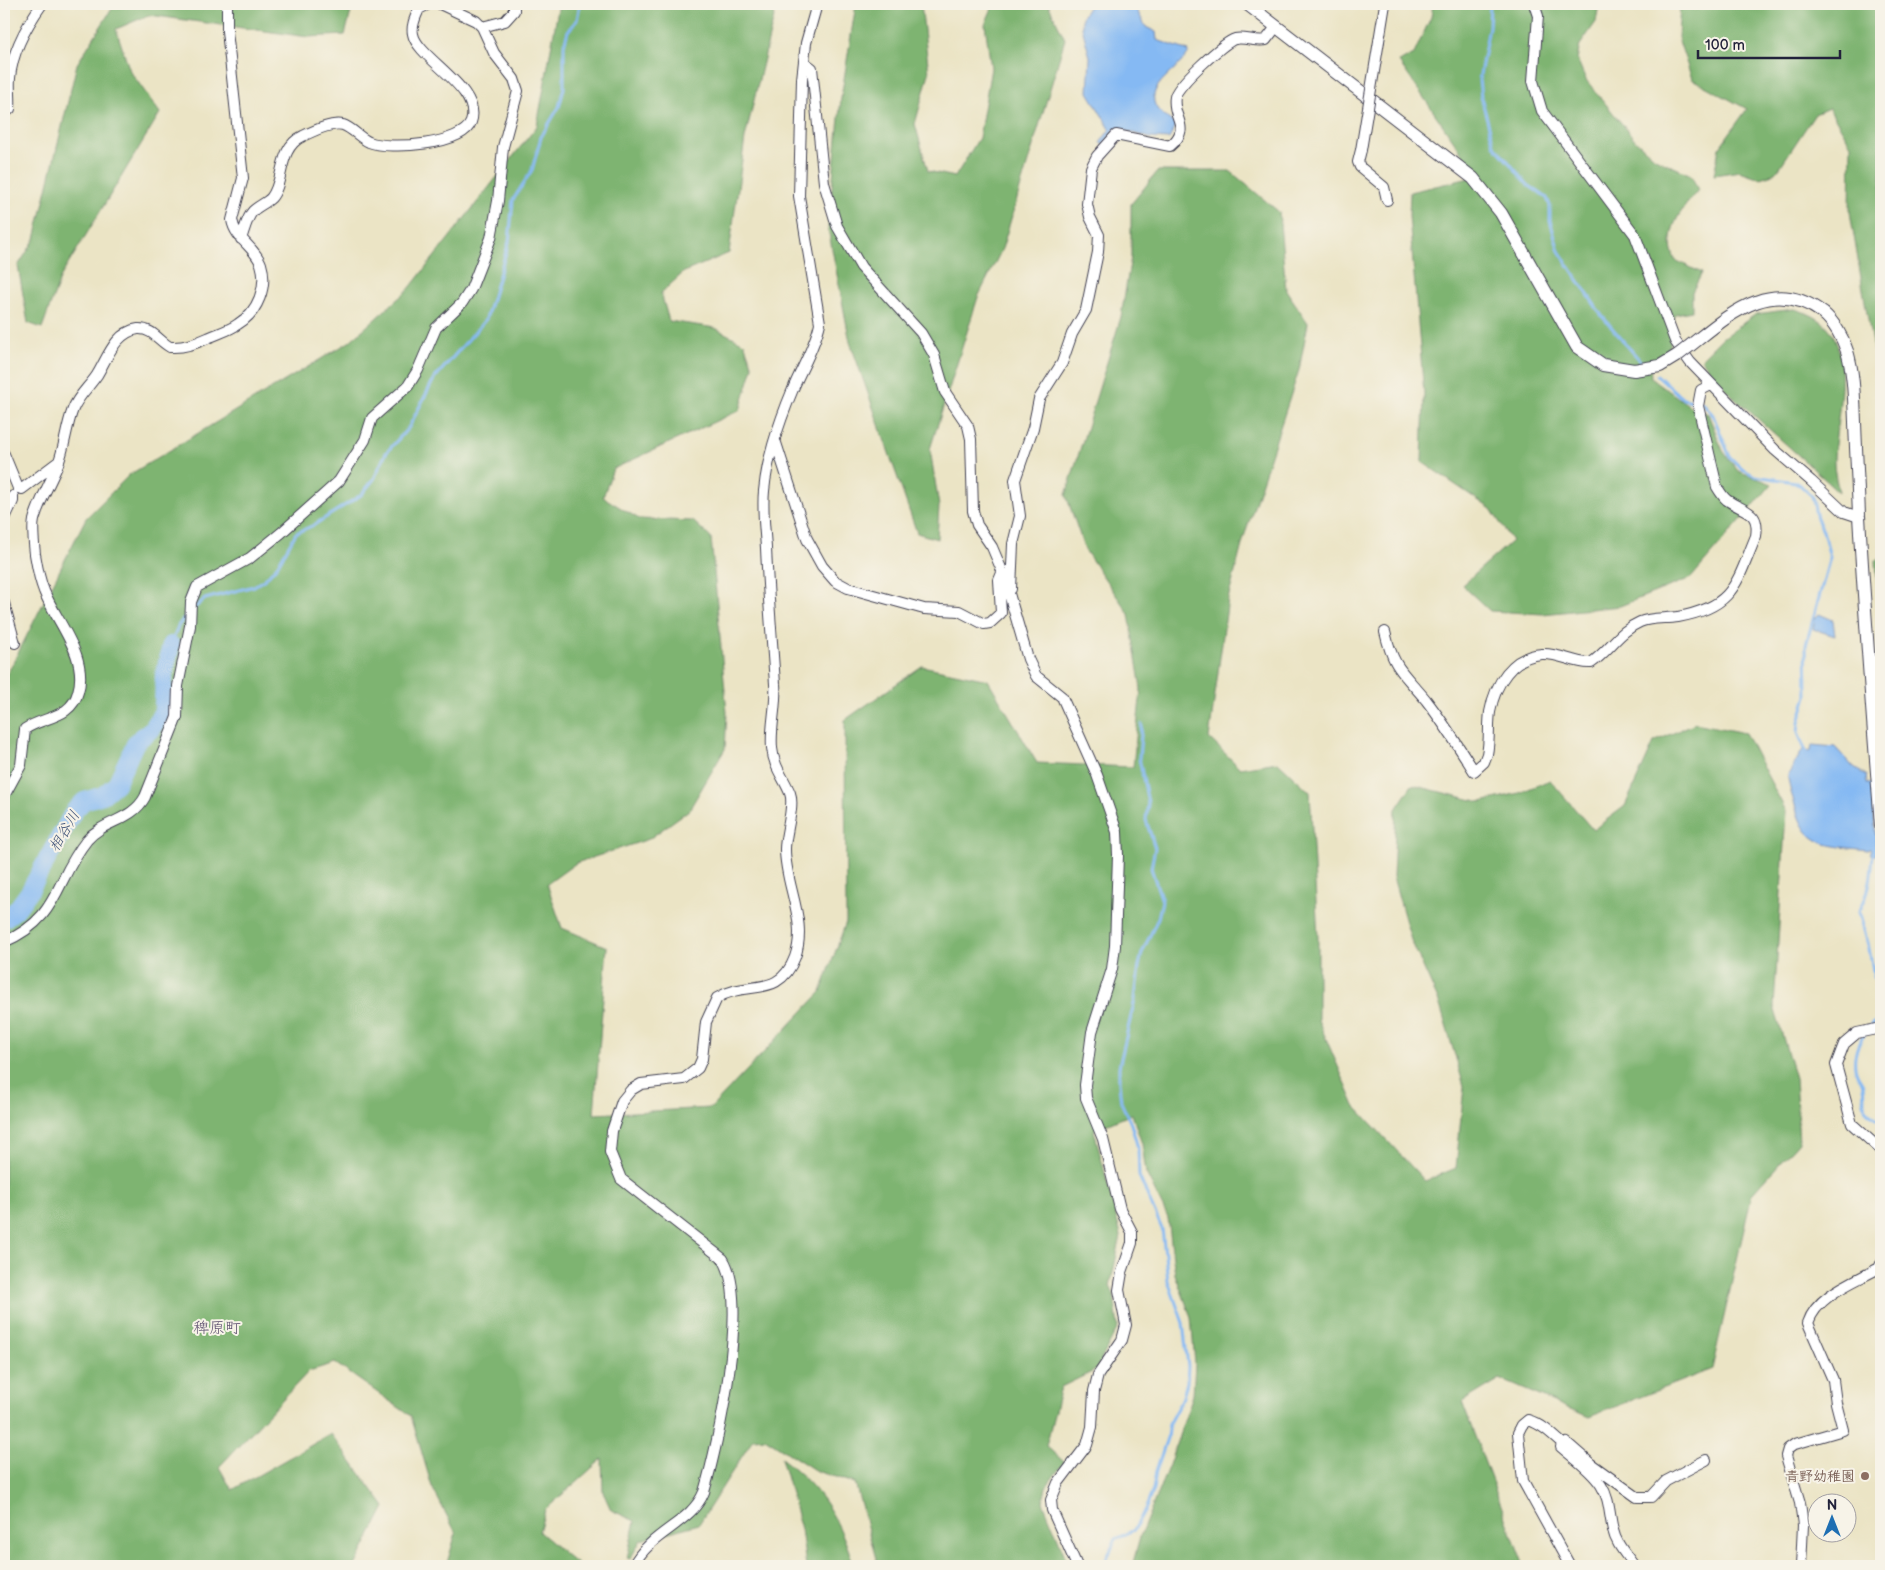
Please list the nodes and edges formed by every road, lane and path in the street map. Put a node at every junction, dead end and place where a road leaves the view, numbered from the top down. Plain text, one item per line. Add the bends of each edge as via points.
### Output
1 (42, 4) edge
2 (227, 4) edge
3 (429, 4) edge
4 (440, 4) edge
5 (514, 4) edge
6 (817, 4) edge
7 (1247, 4) edge
8 (1385, 4) edge
9 (1534, 4) edge
10 (482, 27) junction
11 (1276, 27) junction
12 (804, 62) junction
13 (4, 114) edge
14 (1387, 200) dead end
15 (241, 239) junction
16 (1711, 385) junction
17 (776, 441) junction
18 (4, 454) edge
19 (59, 461) junction
20 (11, 495) edge
21 (1859, 517) junction
22 (4, 520) edge
23 (1003, 572) junction
24 (1011, 598) junction
25 (4, 603) edge
26 (1385, 632) dead end
27 (15, 643) dead end
28 (1875, 661) edge
29 (1876, 687) edge
30 (4, 796) edge
31 (1881, 824) edge
32 (4, 942) edge
33 (1881, 1028) edge
34 (1881, 1150) edge
35 (1881, 1264) edge
36 (1564, 1445) junction
37 (1706, 1460) dead end
38 (633, 1566) edge
39 (1076, 1566) edge
40 (1570, 1566) edge
41 (1634, 1566) edge
42 (1801, 1566) edge

1 - 13 street via 13,58 10,109
2 - 15 street via 227,31 244,178 232,220
3 - 15 street via 419,9 413,34 420,47 458,84 472,108 471,123 465,132 436,142 399,145 368,141 344,125 304,135 288,149 272,197 252,212
4 - 10 street
5 - 10 street via 514,10 505,22
6 - 12 street
7 - 11 street
8 - 14 street, bridge via 1358,162 1374,182 1384,188
9 - 16 street via 1538,16 1533,80 1542,111 1635,235 1675,341
10 - 32 street via 518,91 503,147 491,238 467,296 436,328 408,386 372,418 365,440 339,481 250,558 196,587 178,686 177,717 140,806 130,816 100,829 88,839 45,914 28,930
11 - 21 street via 1473,178 1501,213 1577,348 1603,365 1634,370 1660,366 1742,307 1762,299 1782,297 1805,302 1824,314 1838,330 1847,350 1853,388
11 - 24 street via 1266,40 1234,39 1225,44 1182,84 1174,99 1180,134 1170,146 1116,135 1091,168 1087,204 1099,235 1098,252 1086,310 1072,334 1062,363 1039,399 1015,480 1020,516 1013,544
12 - 17 street via 800,209 820,323
12 - 23 street via 812,68 824,182 837,226 861,267 921,334 934,355 944,392 968,426 973,511
15 - 19 street via 253,250 264,274 263,291 249,315 238,325 188,346 170,347 148,330 137,329 120,338 73,408
16 - 21 street via 1775,450 1844,512
16 - 26 street via 1701,390 1698,402 1717,487 1725,499 1750,512 1758,528 1732,589 1717,605 1698,613 1643,620 1618,635 1591,663 1542,654 1525,658 1512,666 1493,699 1487,754 1474,771 1426,700 1399,671 1390,654
17 - 23 street via 807,539 835,581 848,588 924,610 959,611 984,624 1001,613 999,580
17 - 38 street via 764,492 775,685 771,746 778,773 790,794 785,851 787,876 799,924 797,950 791,967 780,980 767,986 734,990 717,998 706,1022 698,1068 684,1079 641,1084 631,1090 622,1101 612,1130 610,1152 621,1179 723,1259 733,1283 731,1363 704,1492 693,1510 650,1542
18 - 20 street
19 - 20 street
19 - 30 street via 34,521 35,552 44,591 75,652 79,668 78,693 74,703 56,718 25,729 21,765
20 - 22 street via 14,501
21 - 28 street
23 - 24 street
24 - 39 street via 1028,660 1036,676 1062,697 1097,775 1116,832 1118,848 1112,969 1092,1032 1085,1086 1086,1098 1103,1139 1120,1209 1132,1232 1132,1243 1119,1290 1126,1325 1122,1340 1098,1375 1087,1445 1058,1483 1051,1500 1052,1510
25 - 27 street
28 - 29 street
29 - 31 street
33 - 34 street via 1857,1033 1844,1044 1836,1065 1852,1124
35 - 42 street via 1826,1298 1808,1323 1833,1380 1843,1430 1788,1449 1786,1456 1803,1525
36 - 37 street via 1567,1442 1591,1464 1644,1498 1651,1497 1666,1482
36 - 40 street via 1544,1428 1528,1420 1518,1433 1523,1481
36 - 41 street via 1561,1447 1600,1484 1618,1544

